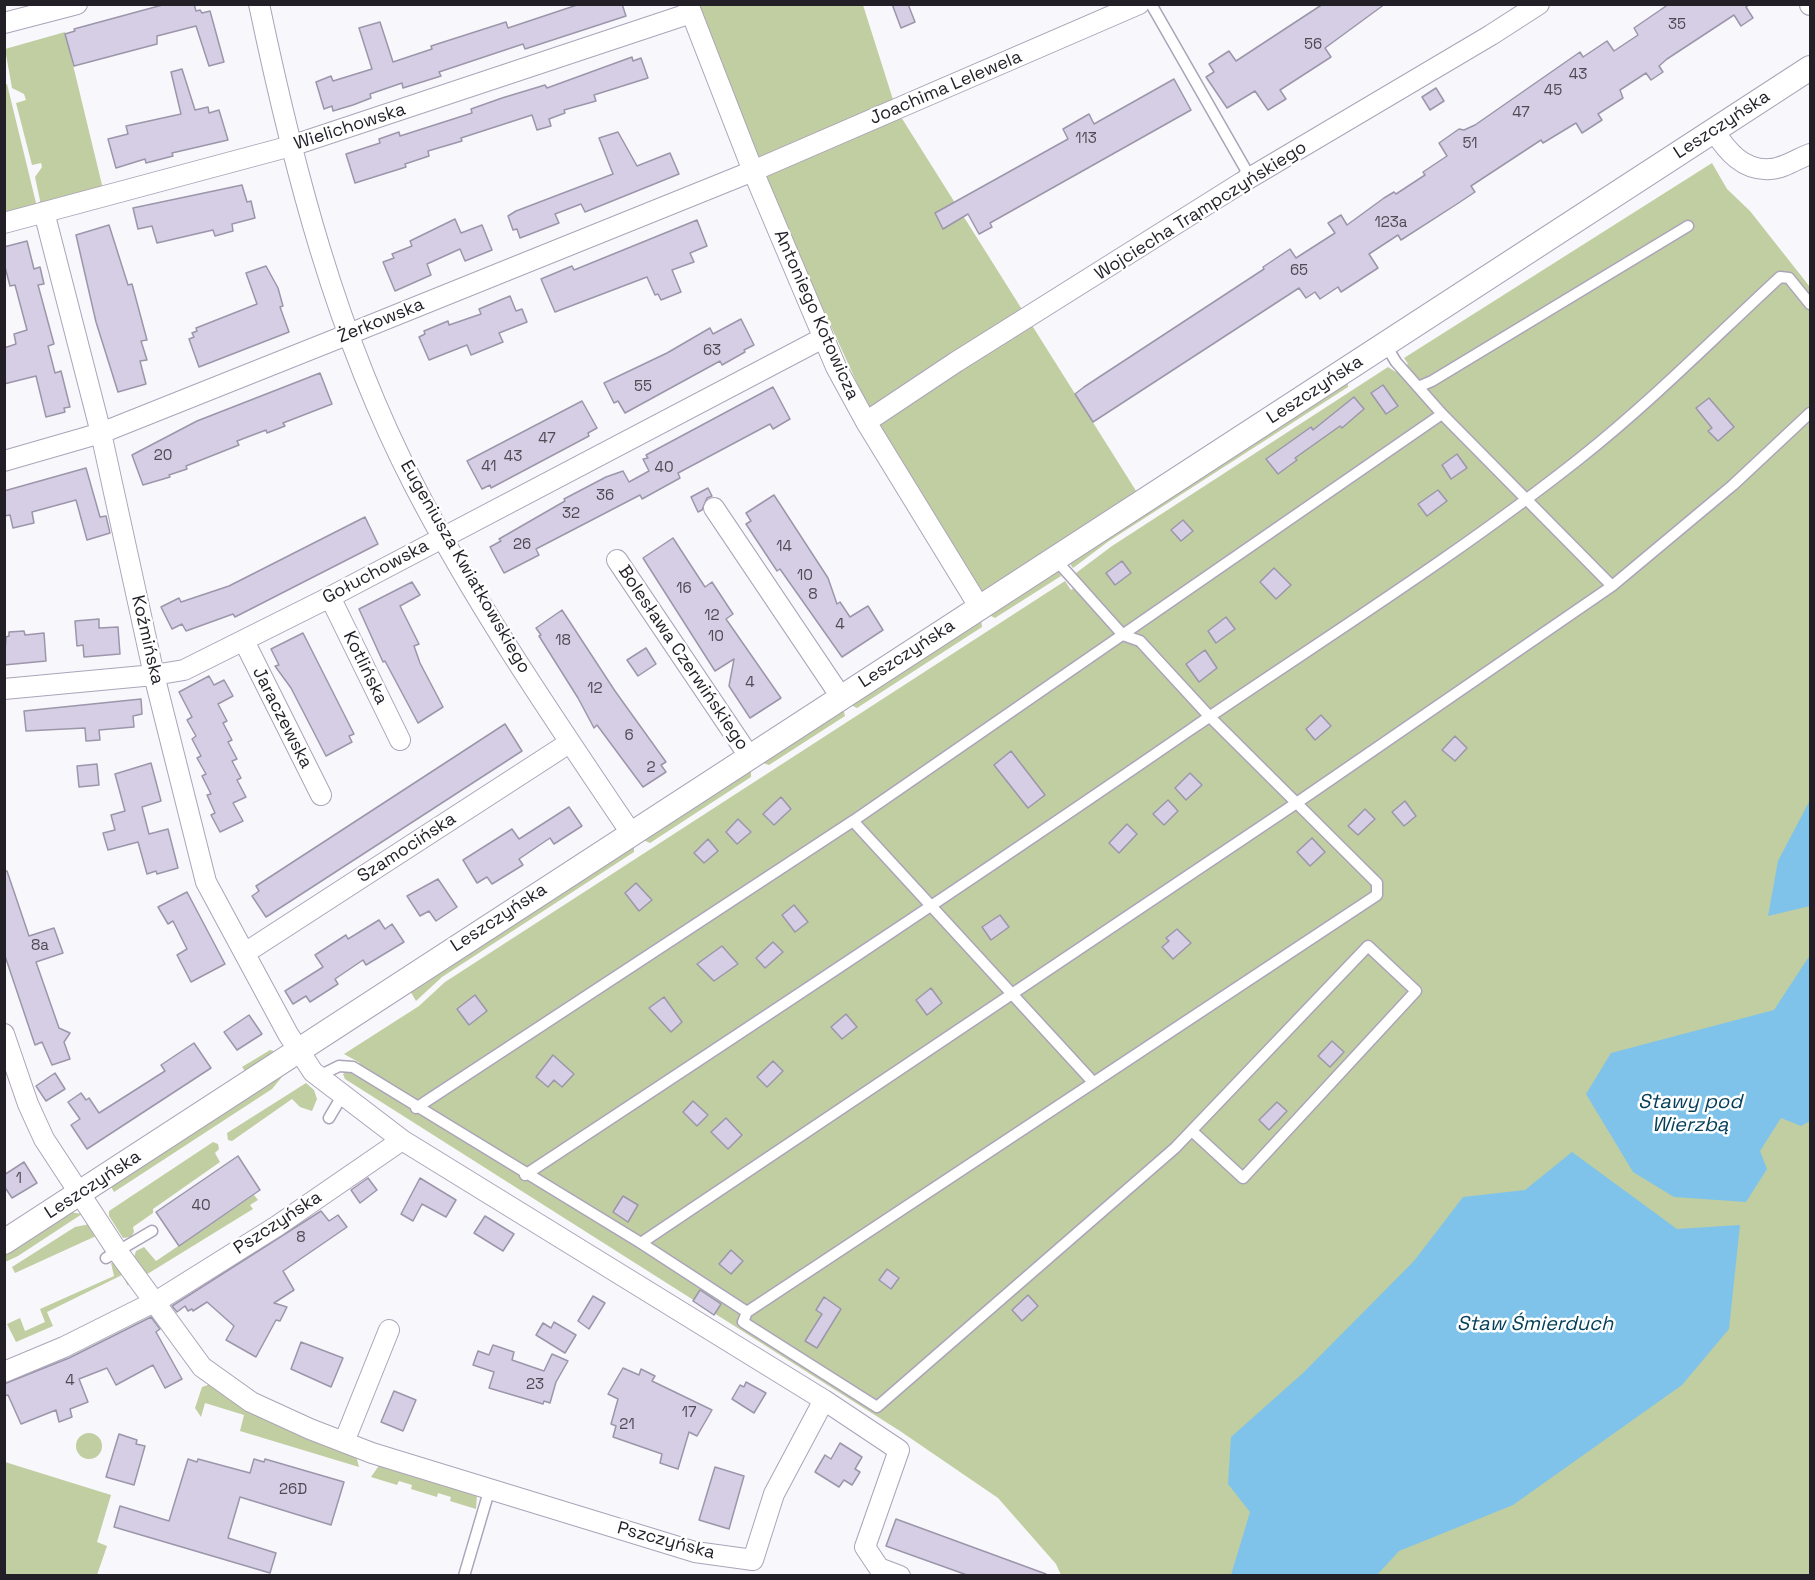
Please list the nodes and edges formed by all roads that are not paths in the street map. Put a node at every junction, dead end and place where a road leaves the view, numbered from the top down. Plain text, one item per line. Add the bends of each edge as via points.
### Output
1 (77, 4) edge
2 (259, 4) edge
3 (1139, 4) edge
4 (1151, 4) edge
5 (1539, 4) edge
6 (689, 9) edge
7 (4, 23) edge
8 (1810, 68) edge
9 (1714, 131) junction
10 (291, 146) junction
11 (1810, 154) edge
12 (753, 171) junction
13 (1241, 183) junction
14 (44, 212) junction
15 (4, 223) edge
16 (1688, 226) dead end
17 (1810, 304) edge
18 (349, 334) junction
19 (823, 338) junction
20 (1385, 344) junction
21 (1418, 387) junction
22 (1810, 413) edge
23 (1442, 414) junction
24 (866, 422) junction
25 (100, 433) junction
26 (4, 461) edge
27 (1526, 499) junction
28 (714, 508) dead end
29 (443, 537) junction
30 (1055, 559) junction
31 (617, 560) dead end
32 (1612, 586) junction
33 (330, 597) junction
34 (980, 608) junction
35 (1123, 635) junction
36 (244, 641) junction
37 (154, 675) junction
38 (4, 689) edge
39 (841, 698) junction
40 (1210, 717) junction
41 (400, 740) dead end
42 (569, 743) junction
43 (749, 756) junction
44 (321, 795) dead end
45 (1298, 802) junction
46 (853, 821) junction
47 (631, 833) junction
48 (933, 907) junction
49 (245, 953) junction
50 (1011, 996) junction
51 (4, 1034) edge
52 (298, 1049) junction
53 (318, 1077) junction
54 (1094, 1082) junction
55 (342, 1096) junction
56 (416, 1108) junction
57 (329, 1118) dead end
58 (1192, 1131) junction
59 (402, 1140) junction
60 (525, 1174) junction
61 (80, 1194) junction
62 (152, 1231) dead end
63 (4, 1242) edge
64 (641, 1243) junction
65 (112, 1255) junction
66 (152, 1302) junction
67 (747, 1312) junction
68 (389, 1330) dead end
69 (4, 1372) edge
70 (824, 1400) junction
71 (344, 1442) junction
72 (490, 1488) junction
73 (464, 1575) edge
74 (900, 1575) edge

1 - 7 street
2 - 10 street, Eugeniusza Kwiatkowskiego
3 - 12 street, Joachima Lelewela
4 - 13 lane via 1246,170
5 - 13 street, Wojciecha Trąmpczyńskiego
6 - 10 street, Wielichowska
6 - 12 street, Antoniego Kotowicza
8 - 9 street, Leszczyńska
9 - 11 street via 1740,162 1752,165 1771,169
9 - 20 street, Leszczyńska
10 - 14 street, Wielichowska
10 - 18 street, Eugeniusza Kwiatkowskiego via 322,262
12 - 18 street, Żerkowska
12 - 19 street, Antoniego Kotowicza
13 - 24 street, Wojciecha Trąmpczyńskiego
14 - 15 street, Wielichowska
14 - 25 street, Koźmińska
16 - 21 lane
17 - 27 lane via 1789,278 1780,277 1652,397
18 - 25 street, Żerkowska
18 - 29 street, Eugeniusza Kwiatkowskiego via 414,484
19 - 24 street, Antoniego Kotowicza
19 - 29 street, Gołuchowska
20 - 21 lane
20 - 30 street, Leszczyńska
21 - 23 lane
22 - 32 lane via 1733,485
23 - 27 lane
23 - 35 lane
24 - 34 street, Antoniego Kotowicza
25 - 26 street, Żerkowska
25 - 37 street, Koźmińska
27 - 32 lane
27 - 40 lane
28 - 39 street
29 - 33 street, Gołuchowska
29 - 42 street, Eugeniusza Kwiatkowskiego
30 - 34 street, Leszczyńska
30 - 35 lane
31 - 43 street, Bolesława Czerwińskiego
32 - 45 lane
33 - 36 street, Gołuchowska
33 - 41 street, Kotlińska
34 - 39 street, Leszczyńska
35 - 40 lane via 1140,641
35 - 46 lane
36 - 37 street, Gołuchowska via 184,670
36 - 44 street, Jaraczewska
37 - 38 street, Gołuchowska
37 - 49 street, Koźmińska via 206,882
39 - 43 street, Leszczyńska
40 - 45 lane
40 - 48 lane
42 - 47 street, Eugeniusza Kwiatkowskiego
42 - 49 street, Szamocińska
43 - 47 street, Leszczyńska
45 - 50 lane
45 - 54 lane via 1377,883 1377,895
46 - 48 lane
46 - 56 lane
47 - 52 street, Leszczyńska
48 - 50 lane
48 - 60 lane
49 - 52 street, Koźmińska
50 - 54 lane
50 - 64 lane
51 - 61 street, Pszczyńska via 44,1139
52 - 53 street
52 - 61 street, Leszczyńska
53 - 55 street
53 - 56 lane via 339,1066 353,1067
54 - 67 lane
55 - 57 lane
55 - 59 street
56 - 60 lane
58 - 58 lane via 1368,946 1416,991 1243,1178
58 - 67 lane via 877,1407 743,1322
59 - 66 street, Pszczyńska via 277,1226
59 - 70 street
60 - 64 lane
61 - 63 street, Leszczyńska
61 - 65 street, Pszczyńska
62 - 65 lane
64 - 67 lane
65 - 66 street, Pszczyńska
66 - 69 street, Pszczyńska via 64,1347
66 - 71 street, Pszczyńska via 202,1367 251,1402
68 - 71 street
70 - 72 street, Pszczyńska via 774,1494 753,1560 695,1552
70 - 74 street via 899,1450 865,1547 879,1568
71 - 72 street, Pszczyńska
72 - 73 lane

